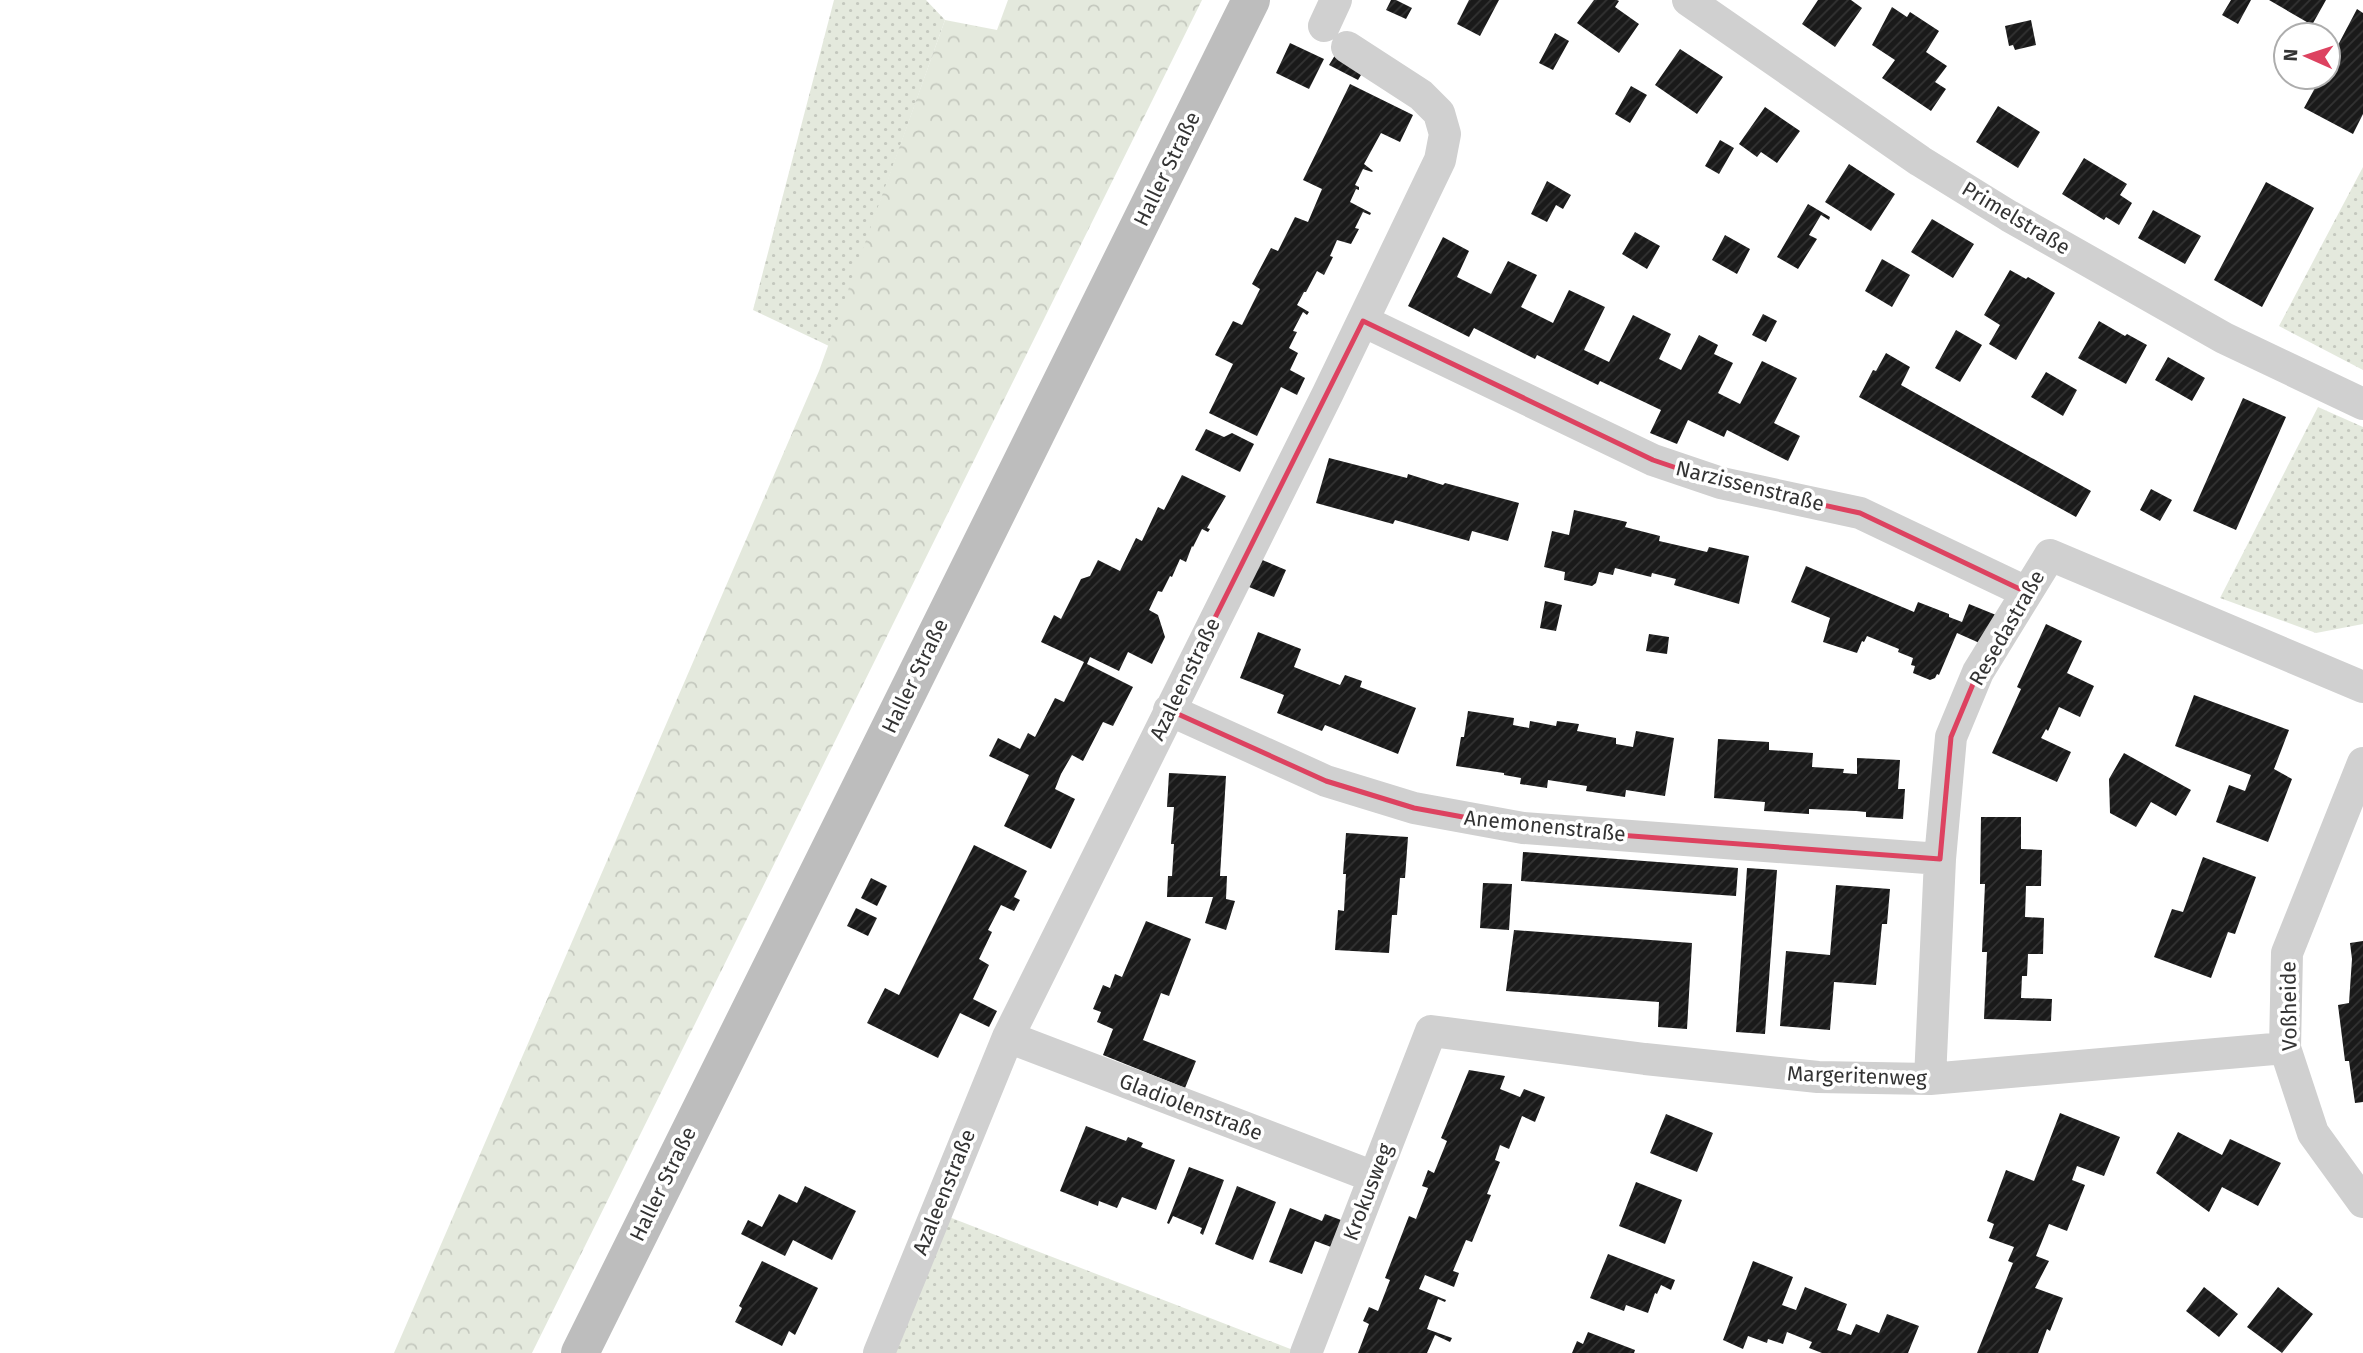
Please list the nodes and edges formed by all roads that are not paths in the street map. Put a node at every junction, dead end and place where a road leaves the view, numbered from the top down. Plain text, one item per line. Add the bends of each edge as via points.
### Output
1 (1251, 0) edge
2 (1688, 0) edge
3 (1336, 24) edge
4 (1363, 321) junction
5 (2363, 404) edge
6 (2026, 592) junction
7 (2363, 687) edge
8 (1169, 710) junction
9 (2363, 763) edge
10 (1940, 859) junction
11 (1431, 1031) joint
12 (1008, 1037) junction
13 (2285, 1048) junction
14 (1930, 1079) junction
15 (1374, 1177) junction
16 (2363, 1202) edge
17 (580, 1353) edge
18 (879, 1353) edge
19 (1306, 1353) edge

1 - 17 main road, Haller Straße
2 - 5 street, Primelstraße via 1920,161 2009,216 2224,338
3 - 4 street, Azaleenstraße via 1439,113 1445,134 1440,160
4 - 6 street, Narzissenstraße via 1653,460 1721,483 1860,513
4 - 8 street, Azaleenstraße
6 - 7 street, Resedastraße via 2050,555
6 - 10 street, Resedastraße via 1978,672 1951,737
8 - 10 street, Anemonenstraße via 1326,781 1414,808 1523,828
8 - 12 street, Azaleenstraße
9 - 13 street, Voßheide via 2287,953
10 - 14 street, Resedastraße
11 - 14 street, Margeritenweg via 1818,1077
11 - 15 street, Krokusweg
12 - 15 street, Gladiolenstraße
12 - 18 street, Azaleenstraße
13 - 14 street, Margeritenweg
13 - 16 street, Voßheide via 2313,1133
15 - 19 street, Krokusweg

